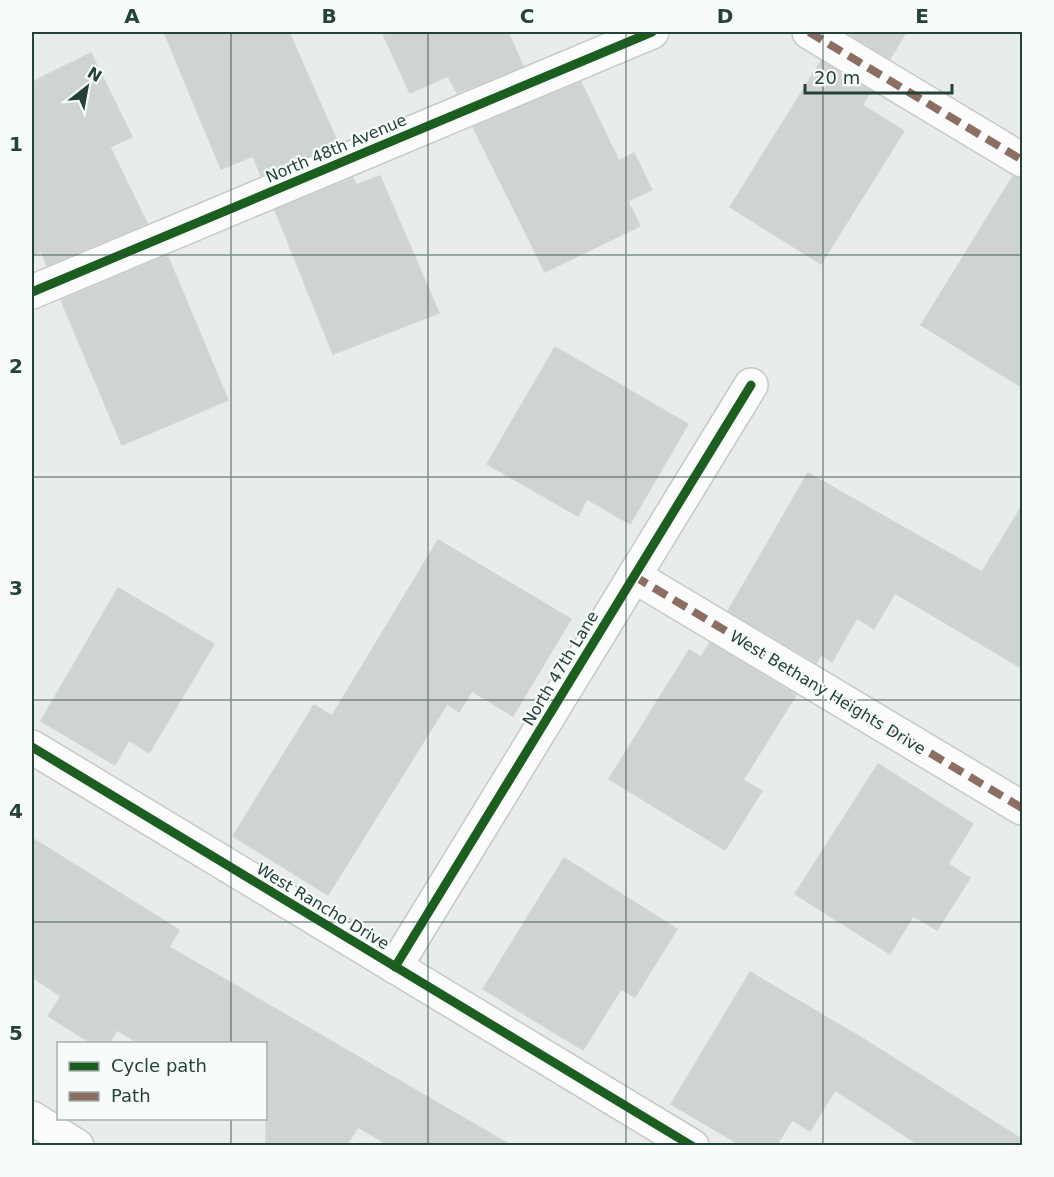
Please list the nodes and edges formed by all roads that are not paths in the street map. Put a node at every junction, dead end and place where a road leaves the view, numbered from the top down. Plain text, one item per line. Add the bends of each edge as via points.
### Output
1 (652, 32) edge
2 (809, 32) edge
3 (1023, 160) edge
4 (32, 292) edge
5 (751, 385) dead end
6 (634, 576) junction
7 (32, 747) edge
8 (1023, 808) edge
9 (395, 967) junction
10 (32, 1118) edge
11 (77, 1146) edge
12 (692, 1146) edge

1 - 4 street, North 48th Avenue
2 - 3 street
5 - 6 street, North 47th Lane
6 - 8 street, West Bethany Heights Drive
6 - 9 street, North 47th Lane
7 - 9 street, West Rancho Drive
9 - 12 street, West Rancho Drive
10 - 11 street

